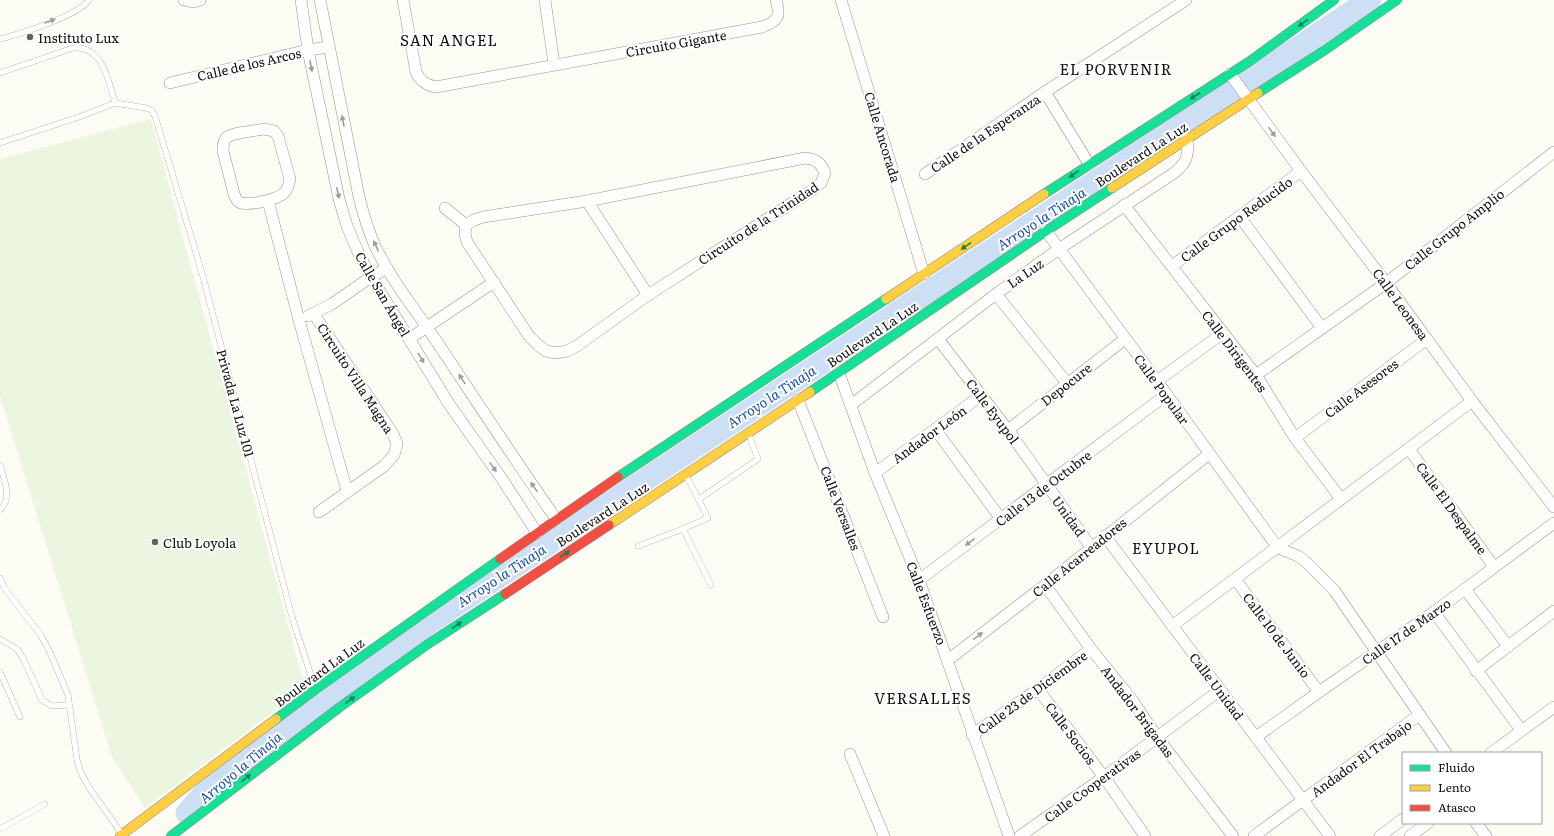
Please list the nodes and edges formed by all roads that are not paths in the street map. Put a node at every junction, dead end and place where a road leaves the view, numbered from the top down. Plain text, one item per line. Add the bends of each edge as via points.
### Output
1 (89, 0) edge
2 (184, 0) edge
3 (200, 0) edge
4 (301, 0) edge
5 (320, 0) edge
6 (403, 0) edge
7 (545, 0) edge
8 (776, 0) edge
9 (842, 0) edge
10 (1186, 0) edge
11 (1327, 0) edge
12 (1334, 0) edge
13 (1397, 0) edge
14 (1319, 11) junction
15 (0, 39) edge
16 (328, 48) junction
17 (308, 50) junction
18 (554, 64) junction
19 (0, 73) edge
20 (1233, 77) junction
21 (170, 83) dead end
22 (1045, 92) junction
23 (1246, 97) junction
24 (115, 103) junction
25 (1187, 139) junction
26 (0, 143) edge
27 (1554, 152) edge
28 (1089, 164) junction
29 (1301, 172) junction
30 (925, 174) dead end
31 (268, 201) junction
32 (587, 201) junction
33 (1124, 205) junction
34 (445, 208) dead end
35 (1240, 217) junction
36 (466, 225) junction
37 (1046, 231) junction
38 (1059, 249) junction
39 (1172, 266) junction
40 (387, 268) junction
41 (924, 274) junction
42 (370, 277) junction
43 (494, 282) junction
44 (1386, 283) junction
45 (996, 294) junction
46 (648, 295) junction
47 (314, 314) junction
48 (298, 320) junction
49 (428, 327) junction
50 (1322, 328) junction
51 (1223, 333) junction
52 (409, 339) junction
53 (938, 339) junction
54 (1125, 339) junction
55 (1427, 339) junction
56 (839, 373) junction
57 (1256, 375) junction
58 (1157, 381) junction
59 (1067, 383) junction
60 (982, 395) junction
61 (1166, 395) junction
62 (798, 400) junction
63 (1472, 401) junction
64 (851, 405) junction
65 (935, 430) junction
66 (1008, 430) junction
67 (748, 433) junction
68 (1295, 438) junction
69 (1409, 449) junction
70 (1209, 454) junction
71 (0, 465) edge
72 (875, 473) junction
73 (686, 474) junction
74 (1046, 484) junction
75 (347, 491) junction
76 (699, 499) junction
77 (1341, 499) junction
78 (1554, 507) edge
79 (0, 510) edge
80 (319, 512) dead end
81 (556, 519) junction
82 (1001, 519) junction
83 (1554, 522) edge
84 (683, 529) junction
85 (537, 533) junction
86 (1105, 536) junction
87 (638, 546) dead end
88 (1091, 547) junction
89 (1278, 548) junction
90 (1494, 567) junction
91 (0, 578) edge
92 (1236, 579) junction
93 (919, 580) junction
94 (712, 585) dead end
95 (1045, 585) junction
96 (1465, 589) junction
97 (1554, 611) edge
98 (1434, 612) junction
99 (883, 617) dead end
100 (1172, 626) junction
101 (0, 639) edge
102 (1508, 646) junction
103 (1091, 649) junction
104 (1376, 652) junction
105 (948, 660) junction
106 (1476, 670) junction
107 (0, 672) edge
108 (316, 689) junction
109 (1038, 689) junction
110 (1220, 690) junction
111 (1319, 692) junction
112 (69, 705) junction
113 (1554, 707) edge
114 (1419, 715) junction
115 (20, 717) dead end
116 (1521, 730) junction
117 (972, 735) junction
118 (1157, 736) junction
119 (1256, 738) junction
120 (1445, 752) edge
121 (1492, 752) edge
122 (850, 754) dead end
123 (1104, 777) junction
124 (1303, 800) junction
125 (45, 804) dead end
126 (1402, 820) edge
127 (1427, 824) edge
128 (1477, 824) edge
129 (0, 829) edge
130 (121, 835) edge
131 (171, 836) edge
132 (884, 836) edge
133 (1009, 836) edge
134 (1020, 836) edge
135 (1145, 836) edge
136 (1233, 836) edge
137 (1254, 836) edge
138 (1330, 836) edge
139 (1380, 836) edge
140 (1410, 836) edge
141 (1486, 836) edge

15 -> 1 lane via 65,16 78,10
2 - 3 street
4 - 17 street, Calle San Ángel
5 - 16 street, Calle San Ángel
6 - 18 street, Circuito Gigante via 416,72 420,80 427,85 436,87
7 - 18 street
8 - 18 street, Circuito Gigante via 778,17 773,23 762,27
9 - 41 street, Calle Ancorada
10 - 22 street, Calle de la Esperanza
11 - 14 main road
12 - 14 main road, Boulevard La Luz
13 - 23 main road, Boulevard La Luz via 1325,50
14 -> 20 main road, Boulevard La Luz
16 - 17 street, Calle de los Arcos
40 -> 16 street, Calle San Ángel via 375,246 358,197
17 - 21 street, Calle de los Arcos
17 -> 42 street, Calle San Ángel via 339,199 347,226
19 - 24 lane via 81,47 99,59
20 - 23 street, Calle Leonesa
20 -> 28 main road, Boulevard La Luz
22 - 28 street
22 - 30 street, Calle de la Esperanza
23 - 25 main road, Boulevard La Luz
23 -> 29 street, Calle Leonesa
24 - 26 lane
24 - 108 lane, Privada La Luz 101 via 146,108 155,116 202,273 292,617
25 - 33 street, La Luz via 1188,158 1181,167
25 - 37 main road, Boulevard La Luz
27 - 44 street, Calle Grupo Amplio
28 -> 41 main road, Boulevard La Luz
29 - 35 street, Calle Grupo Reducido
29 - 44 street, Calle Leonesa
31 - 31 street via 244,204 236,200 224,151 226,139 232,135 269,129 278,136 290,178 289,185 281,196
31 - 48 street, Circuito Villa Magna
32 - 36 street, Circuito de la Trinidad via 483,217
32 - 46 street
32 - 46 street, Circuito de la Trinidad via 805,158 819,162 823,167 824,178 814,190
33 - 38 street, La Luz
33 - 39 street, Calle Dirigentes
34 - 36 street
35 - 39 street, Calle Grupo Reducido
35 - 50 street
36 - 43 street, Circuito de la Trinidad via 467,242
37 - 38 street, Calle Popular
37 - 56 main road, Boulevard La Luz
38 - 45 street, La Luz
38 - 54 street, Calle Popular
39 - 51 street, Calle Dirigentes
40 - 42 street, Circuito Villa Magna
40 - 49 street, Calle San Ángel
41 - 81 main road, Boulevard La Luz
42 - 47 street, Circuito Villa Magna
42 - 52 street, Calle San Ángel
43 - 46 street, Circuito de la Trinidad via 529,336 546,351 556,353 577,346
43 - 49 street
44 - 50 street, Calle Grupo Amplio
44 - 55 street, Calle Leonesa
45 - 53 street, La Luz
45 - 59 street
47 - 48 street, Circuito Villa Magna
47 - 75 street, Circuito Villa Magna via 393,434 396,444 394,455 384,466
48 - 75 street, Circuito Villa Magna
49 - 52 street
81 -> 49 street, Calle San Ángel
50 - 57 street, Calle Grupo Amplio
51 - 57 street, Calle Dirigentes
51 - 58 street
52 -> 85 street, Calle San Ángel via 449,404
53 - 60 street, Calle Eyupol
53 - 64 street, La Luz
54 - 58 street, Calle Popular
54 - 59 street, Depocure
55 - 63 street, Calle Leonesa
55 - 68 street, Calle Asesores
56 - 62 main road, Boulevard La Luz
56 - 64 street, Calle Esfuerzo
57 - 68 street, Calle Dirigentes
58 - 61 street, Calle Popular
59 - 66 street, Depocure
60 - 65 street, Andador León
60 - 66 street, Calle Eyupol
61 - 70 street, Calle Popular
61 - 74 street, Calle 13 de Octubre
62 - 67 main road, Boulevard La Luz
62 - 99 street, Calle Versalles
63 - 69 street
63 - 78 street, Calle Leonesa
64 - 72 street, Calle Esfuerzo
65 - 72 street, Andador León
65 - 82 street
66 - 74 street, Calle Eyupol
67 - 73 main road, Boulevard La Luz
67 - 76 lane via 758,459
68 - 77 street, Calle Dirigentes
69 - 77 street
69 - 90 street, Calle El Despalme
70 - 86 street, Calle Acarreadores
70 - 89 street, Calle Popular
71 - 79 lane via 7,499
72 - 93 street, Calle Esfuerzo
73 - 76 lane
131 -> 73 main road, Boulevard La Luz via 340,707 428,644
74 - 82 street, Calle 13 de Octubre
74 - 88 street, Unidad
75 - 80 street, Circuito Villa Magna
76 - 84 lane via 708,518
77 - 89 street
81 - 85 main road, Boulevard La Luz
82 -> 93 street, Calle 13 de Octubre
83 - 90 street, Calle 17 de Marzo
84 - 87 lane
84 - 94 lane
85 - 108 main road, Boulevard La Luz
86 - 88 street, Calle Acarreadores
86 - 100 street, Calle Unidad
88 - 95 street, Calle Acarreadores
89 - 92 street
89 - 104 street via 1298,556 1334,590
90 - 96 street, Calle 17 de Marzo
91 - 112 lane via 5,589 50,650 63,680
92 - 100 street
92 - 111 street, Calle 10 de Junio
93 - 105 street, Calle Esfuerzo
95 - 103 street, Andador Brigadas
105 -> 95 street, Calle Acarreadores
96 - 98 street, Calle 17 de Marzo
96 - 102 street
97 - 102 street
98 - 104 street, Calle 17 de Marzo
98 - 106 street
100 - 110 street, Calle Unidad
101 - 112 lane via 17,649 24,658 42,700 52,706
102 - 106 street
103 - 109 street, Calle 23 de Diciembre
103 - 118 street, Andador Brigadas via 1133,701
104 - 111 street, Calle 17 de Marzo
104 - 114 street
105 - 117 street, Calle Esfuerzo
106 - 116 street
107 - 115 lane
108 - 130 main road, Boulevard La Luz
109 - 117 street, Calle 23 de Diciembre
109 - 123 street, Calle Socios
110 - 118 street, Calle Cooperativas
110 - 119 street, Calle Unidad
111 - 119 street, Calle 17 de Marzo
112 - 130 lane via 81,773
113 - 116 street
114 - 120 street
114 - 124 street, Andador El Trabajo
116 - 121 street
117 - 133 street, Calle Esfuerzo
118 - 123 street, Calle Cooperativas
118 - 136 street, Andador Brigadas
119 - 124 street, Calle Unidad
122 - 132 street
123 - 134 street, Calle Cooperativas
123 - 135 street, Calle Socios
124 - 137 street, Andador El Trabajo
124 - 138 street, Calle Unidad
125 - 129 lane
126 - 139 street
127 - 140 street
128 - 141 street

